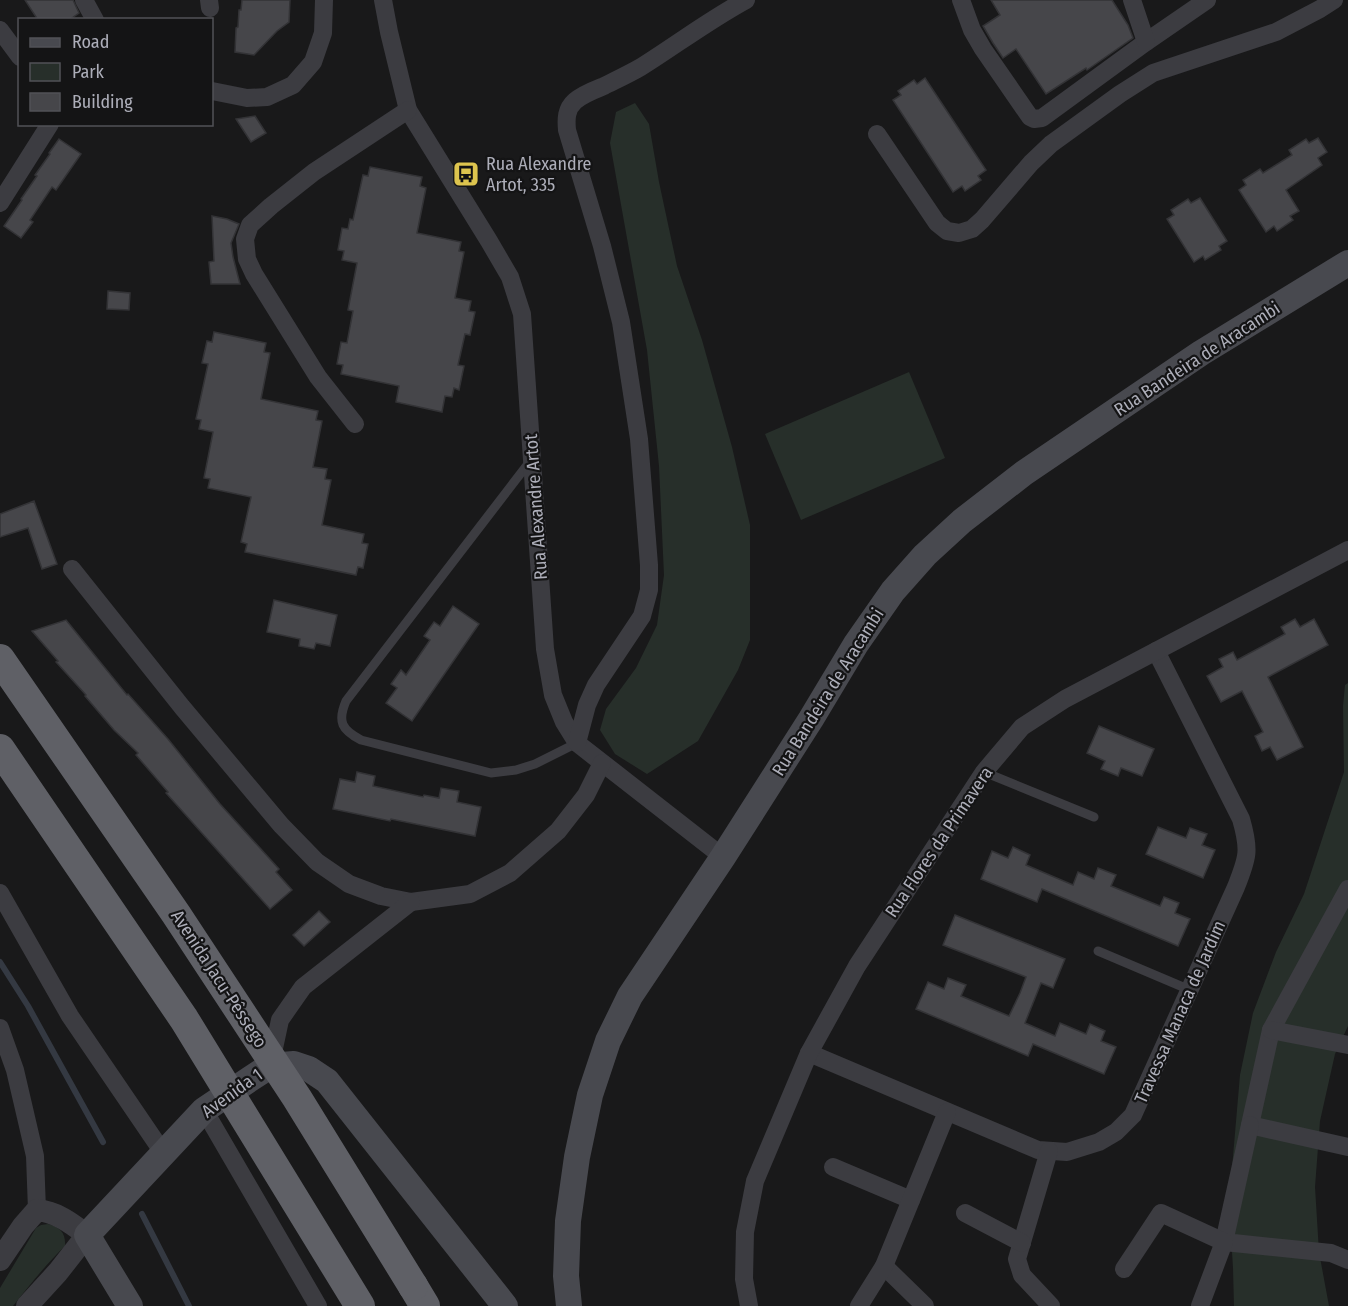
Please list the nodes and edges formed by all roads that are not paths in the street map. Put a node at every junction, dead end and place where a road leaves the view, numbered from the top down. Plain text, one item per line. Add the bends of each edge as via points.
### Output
1 (84, 0) edge
2 (324, 0) edge
3 (383, 0) edge
4 (746, 0) edge
5 (961, 0) edge
6 (1132, 0) edge
7 (1207, 0) edge
8 (1335, 0) edge
9 (94, 18) edge
10 (0, 30) edge
11 (1141, 46) junction
12 (18, 54) edge
13 (1153, 73) junction
14 (213, 91) edge
15 (408, 110) junction
16 (49, 126) edge
17 (877, 134) dead end
18 (1, 197) edge
19 (1348, 263) edge
20 (355, 424) dead end
21 (532, 458) junction
22 (1348, 550) edge
23 (72, 569) dead end
24 (1156, 651) junction
25 (0, 659) edge
26 (577, 743) junction
27 (0, 749) edge
28 (602, 763) junction
29 (984, 772) junction
30 (1094, 817) dead end
31 (723, 857) junction
32 (1348, 889) edge
33 (0, 893) edge
34 (411, 902) junction
35 (1098, 951) dead end
36 (1190, 990) junction
37 (0, 1028) edge
38 (1271, 1030) junction
39 (1348, 1045) edge
40 (809, 1053) junction
41 (270, 1066) junction
42 (204, 1110) junction
43 (948, 1112) junction
44 (1250, 1125) junction
45 (1348, 1147) edge
46 (1049, 1151) junction
47 (164, 1154) junction
48 (833, 1167) dead end
49 (911, 1200) junction
50 (37, 1210) junction
51 (965, 1213) dead end
52 (87, 1235) junction
53 (1224, 1242) junction
54 (1022, 1243) junction
55 (0, 1260) edge
56 (1348, 1260) edge
57 (884, 1266) junction
58 (1124, 1269) dead end
59 (419, 1296) edge
60 (27, 1306) edge
61 (130, 1306) edge
62 (318, 1306) edge
63 (360, 1306) edge
64 (505, 1306) edge
65 (569, 1306) edge
66 (749, 1306) edge
67 (859, 1306) edge
68 (925, 1306) edge
69 (1051, 1306) edge
70 (1200, 1306) edge

1 - 9 street
2 - 14 street via 323,33 313,62 293,85 267,97 246,98
3 - 15 street, Rua Alexandre Artot
4 - 26 street via 640,68 574,101 568,110 567,130 621,322 639,439 649,565 649,590 642,615 597,685
5 - 11 street via 983,49 1034,119 1042,118
6 - 11 street
7 - 11 street
8 - 13 street via 1276,32
10 - 12 street
11 - 13 street
13 - 17 street via 1051,144 982,220 959,233 937,224
15 - 20 street via 314,172 250,225 244,239 254,274 318,377
15 - 21 street, Rua Alexandre Artot via 510,277 522,314
16 - 18 street
19 - 31 main road, Rua Bandeira de Aracambi via 1201,353 1024,473 925,555 893,591 856,644
21 - 26 street, Rua Alexandre Artot via 545,649 553,695
21 - 26 lane via 340,714 349,734 361,740 491,773 536,764
22 - 24 street, Rua Flores da Primavera
23 - 34 street via 280,825 317,862 349,884
24 - 29 street, Rua Flores da Primavera via 1065,699 1022,727
24 - 36 street, Travessa Manaca de Jardim via 1241,819 1247,841 1246,863
25 - 59 highway, Avenida Jacu-Pêssego, bridge via 189,933
26 - 28 street, Rua Alexandre Artot
27 - 63 highway, bridge via 184,1019
28 - 31 street, Rua Alexandre Artot
28 - 34 street via 586,795 558,831 510,873 470,894
29 - 30 lane
29 - 40 street, Rua Flores da Primavera via 857,966
31 - 65 main road, Rua Bandeira de Aracambi via 630,996 608,1041 590,1095 568,1221
32 - 38 street
33 - 47 street via 70,1016
34 - 41 street via 303,987 280,1020
35 - 36 lane
36 - 46 street, Travessa Manaca de Jardim via 1133,1115 1099,1142 1067,1152
37 - 50 street via 15,1070 35,1156
38 - 39 street
38 - 44 street
40 - 43 street, Travessa Manaca de Jardim
40 - 66 street, Rua Flores da Primavera via 755,1181 745,1232 744,1279
41 - 42 main road, Avenida 1
41 - 64 main road, Avenida 1 via 294,1064 327,1081
42 - 47 main road, Avenida 1
42 - 62 street
43 - 46 street, Travessa Manaca de Jardim via 1038,1150
43 - 49 street
44 - 45 street
44 - 53 street
46 - 54 street
47 - 52 main road, Avenida 1
48 - 49 street
49 - 57 street
50 - 52 street via 57,1214
50 - 55 street
51 - 54 street
52 - 60 street
52 - 61 main road
53 - 56 street via 1331,1253
53 - 58 street via 1161,1213
53 - 70 street
54 - 69 street via 1017,1259 1022,1275
57 - 67 street
57 - 68 street

